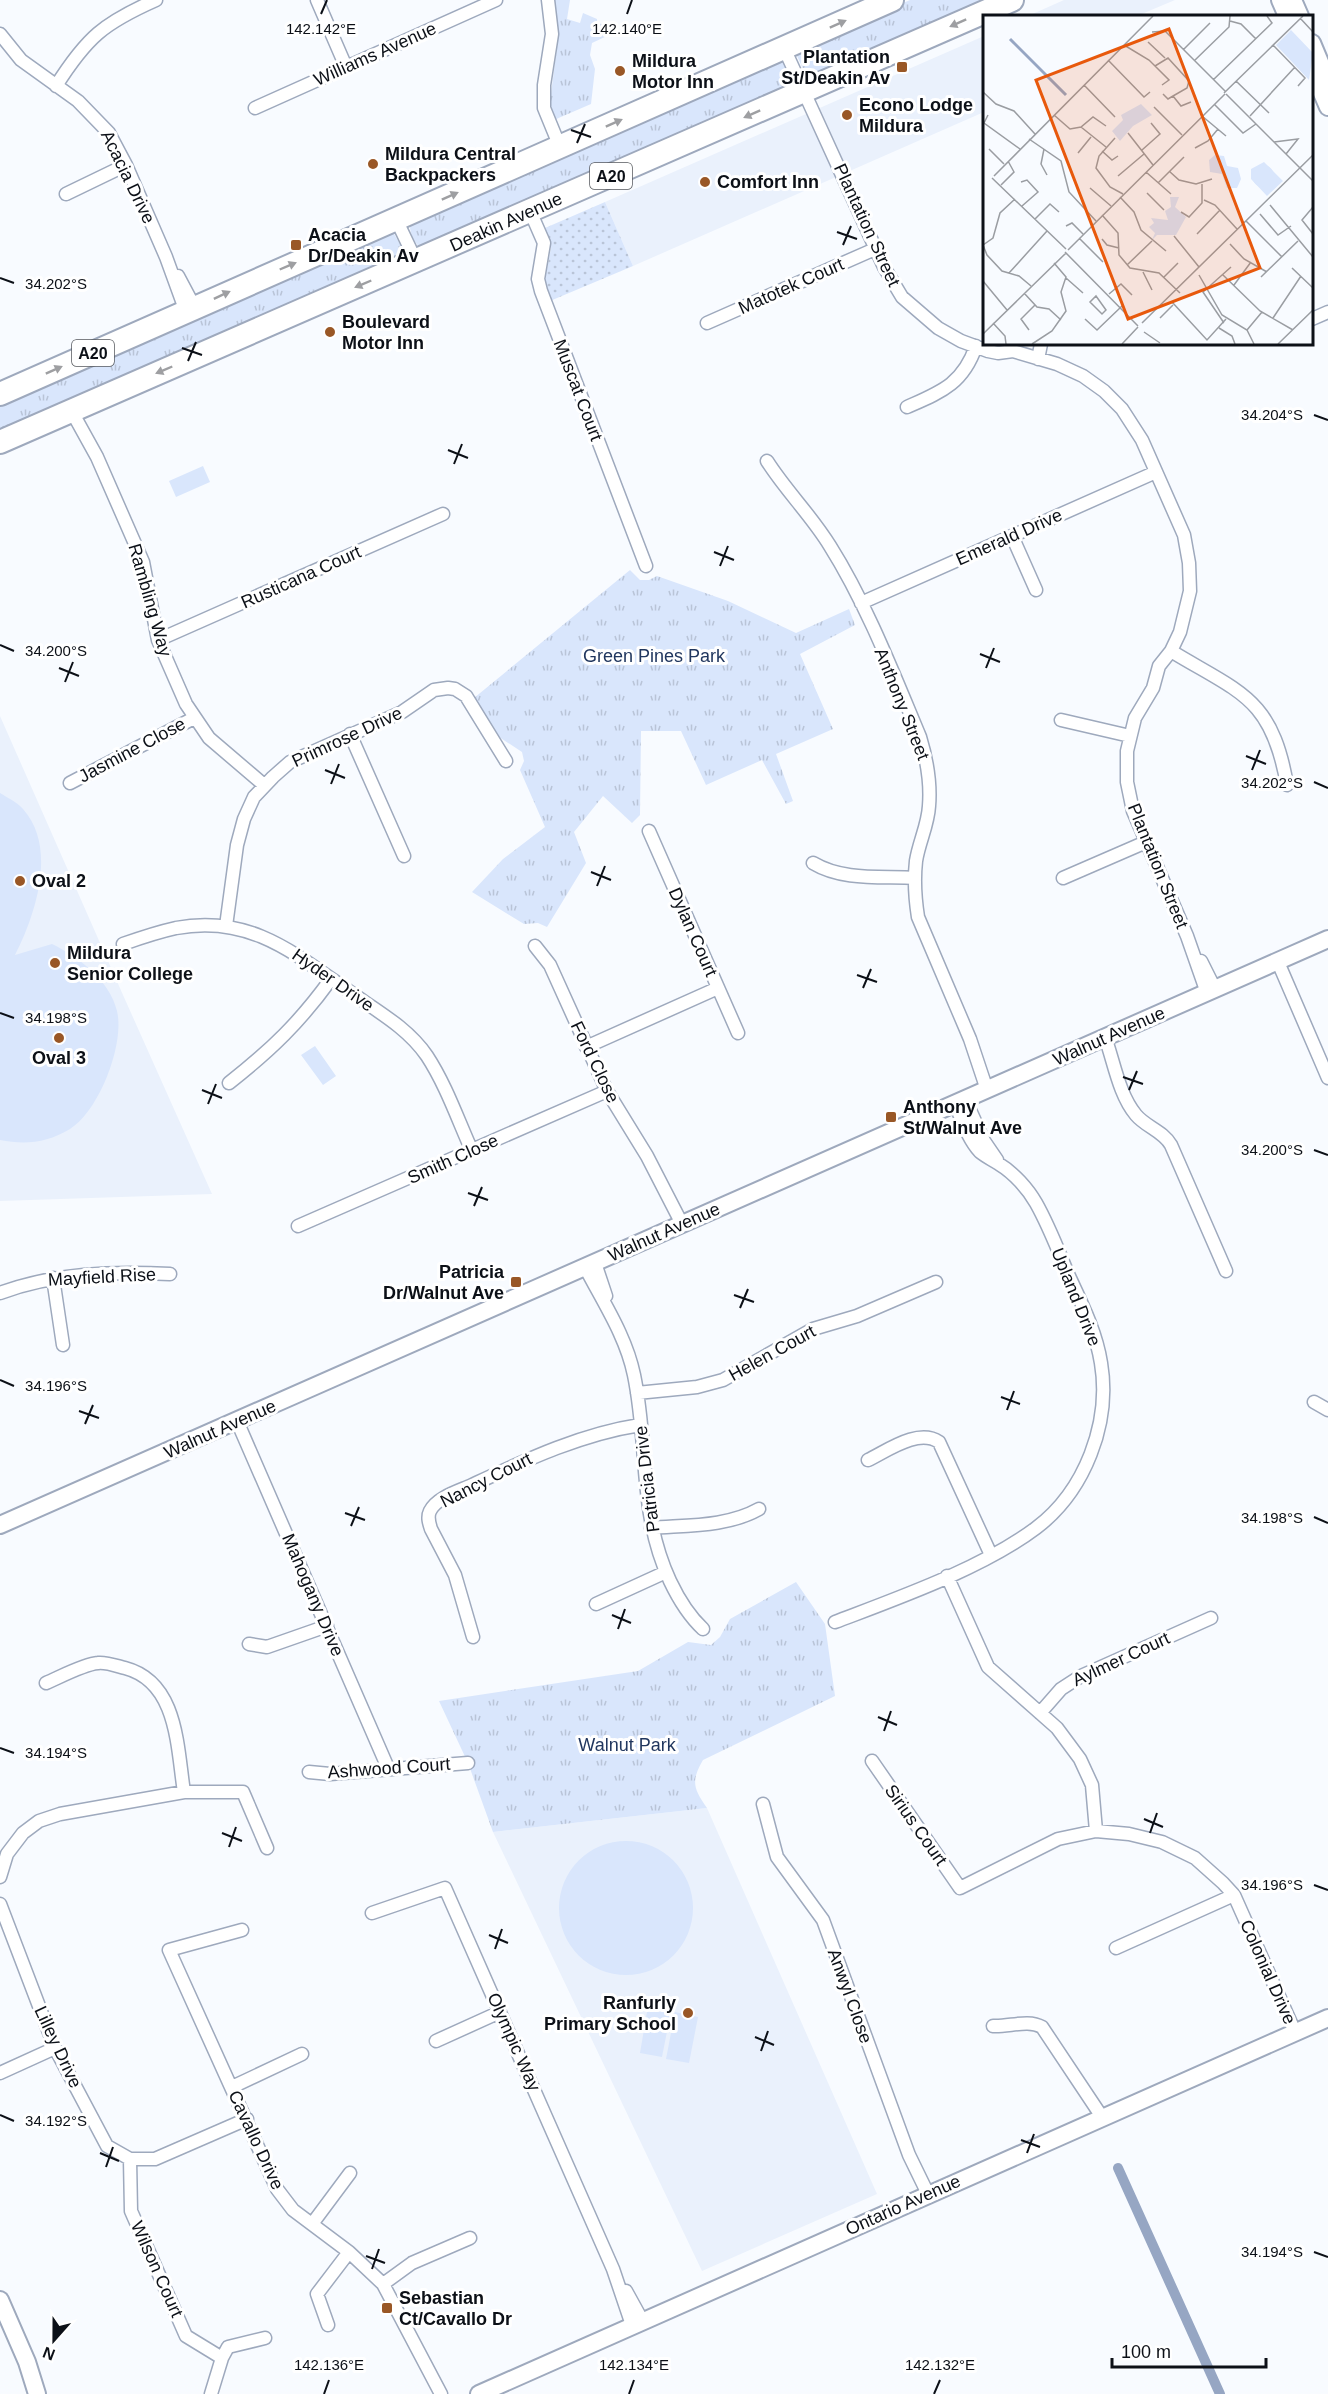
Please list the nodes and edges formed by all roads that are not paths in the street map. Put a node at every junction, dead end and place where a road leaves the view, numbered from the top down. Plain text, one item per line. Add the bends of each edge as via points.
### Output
1 (156, 0) edge
2 (316, 0) edge
3 (496, 0) edge
4 (548, 0) edge
5 (1012, 0) edge
6 (1280, 0) edge
7 (1293, 0) edge
8 (889, 1) edge
9 (1287, 15) edge
10 (1300, 15) edge
11 (0, 34) edge
12 (1313, 47) edge
13 (784, 48) junction
14 (346, 67) junction
15 (1313, 74) edge
16 (1328, 81) edge
17 (56, 86) junction
18 (805, 90) junction
19 (1328, 107) edge
20 (255, 108) dead end
21 (560, 147) junction
22 (126, 165) junction
23 (66, 194) dead end
24 (530, 211) junction
25 (396, 219) junction
26 (875, 249) junction
27 (416, 261) junction
28 (190, 310) junction
29 (1328, 312) edge
30 (1313, 318) edge
31 (707, 323) dead end
32 (1041, 345) edge
33 (976, 346) junction
34 (1038, 359) junction
35 (0, 394) edge
36 (907, 407) dead end
37 (75, 409) junction
38 (0, 442) edge
39 (767, 461) dead end
40 (1156, 472) junction
41 (444, 514) dead end
42 (1012, 536) junction
43 (646, 566) dead end
44 (1036, 590) dead end
45 (861, 603) junction
46 (158, 640) junction
47 (1171, 651) junction
48 (194, 718) junction
49 (1061, 720) dead end
50 (350, 734) junction
51 (1130, 736) junction
52 (507, 761) dead end
53 (70, 783) dead end
54 (1287, 784) dead end
55 (264, 785) junction
56 (649, 831) dead end
57 (1146, 842) junction
58 (404, 856) dead end
59 (813, 863) dead end
60 (915, 878) junction
61 (1063, 878) dead end
62 (226, 926) junction
63 (1328, 939) edge
64 (123, 944) dead end
65 (535, 946) dead end
66 (1278, 962) junction
67 (331, 979) junction
68 (718, 988) junction
69 (1211, 991) junction
70 (738, 1032) dead end
71 (1101, 1039) junction
72 (586, 1047) junction
73 (1328, 1078) edge
74 (229, 1083) dead end
75 (991, 1088) junction
76 (607, 1090) junction
77 (960, 1102) junction
78 (472, 1151) junction
79 (298, 1226) dead end
80 (678, 1226) junction
81 (590, 1265) junction
82 (1226, 1271) dead end
83 (170, 1274) dead end
84 (53, 1278) junction
85 (936, 1282) dead end
86 (0, 1293) edge
87 (63, 1345) dead end
88 (637, 1393) junction
89 (1314, 1402) dead end
90 (1328, 1410) edge
91 (237, 1421) junction
92 (640, 1425) junction
93 (867, 1460) dead end
94 (759, 1509) dead end
95 (0, 1525) edge
96 (651, 1528) junction
97 (991, 1555) junction
98 (666, 1572) junction
99 (947, 1576) junction
100 (596, 1604) dead end
101 (1212, 1618) dead end
102 (836, 1622) dead end
103 (327, 1626) junction
104 (703, 1629) dead end
105 (472, 1637) dead end
106 (249, 1644) dead end
107 (46, 1683) dead end
108 (1040, 1713) junction
109 (872, 1761) dead end
110 (468, 1763) dead end
111 (388, 1768) junction
112 (309, 1772) dead end
113 (184, 1792) junction
114 (763, 1804) dead end
115 (1096, 1831) junction
116 (267, 1848) dead end
117 (3, 1852) edge
118 (0, 1877) edge
119 (960, 1888) joint
120 (1234, 1895) junction
121 (0, 1904) edge
122 (372, 1913) dead end
123 (242, 1930) dead end
124 (1116, 1948) dead end
125 (500, 2012) junction
126 (1328, 2018) edge
127 (993, 2026) dead end
128 (1295, 2032) junction
129 (436, 2042) dead end
130 (55, 2048) junction
131 (302, 2054) dead end
132 (0, 2073) edge
133 (232, 2087) junction
134 (1102, 2117) junction
135 (247, 2119) junction
136 (130, 2159) junction
137 (350, 2173) dead end
138 (928, 2194) junction
139 (312, 2224) junction
140 (470, 2238) dead end
141 (349, 2252) junction
142 (383, 2284) junction
143 (0, 2300) edge
144 (637, 2323) junction
145 (328, 2325) dead end
146 (265, 2338) dead end
147 (222, 2358) junction
148 (27, 2362) junction
149 (37, 2394) edge
150 (46, 2394) edge
151 (211, 2394) edge
152 (441, 2394) edge
153 (479, 2394) edge

1 - 17 street via 101,29 80,49
2 - 14 street
3 - 14 street, Williams Avenue
4 - 21 street via 552,34 544,108
5 -> 18 highway, Deakin Avenue / A20
6 - 9 street
7 - 10 street
13 -> 8 highway, A20
11 - 17 street, Acacia Drive via 21,60
12 - 16 street
13 - 18 street, Plantation Street
21 -> 13 highway, A20
14 - 20 street, Williams Avenue
15 - 19 street
17 - 22 street, Acacia Drive via 100,122
18 -> 24 highway, Deakin Avenue / A20
18 - 26 street, Plantation Street
25 -> 21 highway, A20
22 - 23 street
22 - 28 street, Acacia Drive
24 - 27 highway, Deakin Avenue / A20
24 - 43 street, Muscat Court via 544,243 538,279 541,291
25 - 27 street
28 -> 25 highway, A20
26 - 31 street, Matotek Court
26 - 33 street, Plantation Street via 892,282 914,309 950,336
27 -> 37 highway, Deakin Avenue / A20
35 -> 28 highway, A20
29 - 30 street
32 - 34 street
33 - 34 street, Plantation Street via 994,353 1013,351
33 - 36 street via 958,378
34 - 40 street, Plantation Street via 1083,376 1113,399 1133,424
37 - 38 highway, Deakin Avenue / A20
37 - 46 street, Rambling Way via 88,426 97,457 143,562
39 - 45 street, Anthony Street via 830,544
40 - 42 street, Emerald Drive
40 - 47 street, Plantation Street via 1184,535 1190,563 1188,605
41 - 46 street, Rusticana Court
42 - 44 street
42 - 45 street, Emerald Drive
45 - 60 street, Anthony Street via 926,757 929,809
46 - 48 street, Rambling Way
47 - 51 street, Plantation Street via 1159,666
47 - 54 street via 1241,693 1261,711 1279,745
48 - 53 street, Jasmine Close
48 - 55 street, Rambling Way via 209,738
49 - 51 street
50 - 52 street, Primrose Drive via 402,712 434,690 455,689 466,696
50 - 55 street, Primrose Drive via 290,762
50 - 58 street
51 - 57 street, Plantation Street via 1127,782 1133,811
55 - 62 street, Primrose Drive via 248,808 240,831
56 - 68 street, Dylan Court
57 - 61 street
57 - 69 street, Plantation Street
59 - 60 street via 844,875
60 - 75 street, Anthony Street via 922,930
62 - 64 street, Hyder Drive via 175,928
62 - 67 street, Hyder Drive via 272,940
63 - 66 street, Walnut Avenue
65 - 72 street, Ford Close via 550,965
66 - 69 street, Walnut Avenue
66 - 73 street
67 - 74 street via 277,1044
67 - 78 street, Hyder Drive via 417,1043 432,1065
68 - 70 street, Dylan Court
68 - 72 street
69 - 71 street, Walnut Avenue
71 - 75 street, Walnut Avenue
71 - 82 street via 1131,1109 1171,1145
72 - 76 street, Ford Close
75 - 77 street, Walnut Avenue
76 - 78 street, Smith Close
76 - 80 street, Ford Close via 647,1156
77 - 80 street, Walnut Avenue
77 - 97 street, Upland Drive via 1001,1165 1025,1188 1042,1216 1092,1329 1101,1364 1103,1395 1096,1438 1075,1485 1038,1527
78 - 79 street, Smith Close
80 - 81 street, Walnut Avenue
81 - 88 street, Patricia Drive via 629,1358
81 - 91 street, Walnut Avenue
83 - 84 street, Mayfield Rise
84 - 86 street, Mayfield Rise
84 - 87 street
85 - 88 street, Helen Court via 857,1316 813,1329 723,1380 697,1387
88 - 92 street, Patricia Drive
89 - 90 street
91 - 95 street, Walnut Avenue
91 - 103 street, Mahogany Drive
92 - 96 street, Patricia Drive
92 - 105 street, Nancy Court via 534,1456 443,1499 430,1510 430,1529 455,1575
93 - 97 street via 917,1438 939,1442
94 - 96 street via 727,1521
96 - 98 street, Patricia Drive
97 - 99 street, Upland Drive
98 - 100 street
98 - 104 street, Patricia Drive via 683,1607
99 - 102 street, Upland Drive
99 - 108 street via 988,1667
101 - 108 street, Aylmer Court via 1081,1676 1061,1689
103 - 106 street via 267,1647
103 - 111 street, Mahogany Drive
107 - 113 street via 97,1663 135,1670 152,1682 170,1713
108 - 115 street via 1080,1759 1092,1785
109 - 119 street, Sirius Court
110 - 111 street, Ashwood Court
111 - 112 street, Ashwood Court via 330,1774
113 - 116 street via 243,1792
113 - 117 street via 60,1814 39,1821
114 - 138 street, Anwyl Close via 777,1857 823,1920 909,2155
115 - 119 street, Colonial Drive via 1058,1839
115 - 120 street, Colonial Drive via 1162,1842 1195,1858
117 - 118 street
120 - 124 street
120 - 128 street, Colonial Drive
121 - 130 street, Lilley Drive
122 - 125 street, Olympic Way via 445,1888
123 - 133 street, Cavallo Drive via 169,1950
125 - 129 street
125 - 144 street, Olympic Way
126 - 128 street, Ontario Avenue
127 - 134 street via 1033,2023 1042,2027
128 - 134 street, Ontario Avenue
130 - 132 street
130 - 136 street, Lilley Drive via 107,2146
131 - 133 street
133 - 135 street, Cavallo Drive
134 - 138 street, Ontario Avenue
135 - 136 street via 155,2159
135 - 139 street, Cavallo Drive via 277,2189 293,2210
136 - 147 street, Wilson Court via 131,2211 186,2336
137 - 139 street
138 - 144 street, Ontario Avenue
139 - 141 street, Cavallo Drive
140 - 142 street via 412,2263
141 - 142 street, Cavallo Drive
141 - 145 street via 317,2294
142 - 152 street, Cavallo Drive
143 - 148 street
144 - 153 street, Ontario Avenue
146 - 147 street via 228,2347
147 - 151 street
148 - 149 street
148 - 150 street

